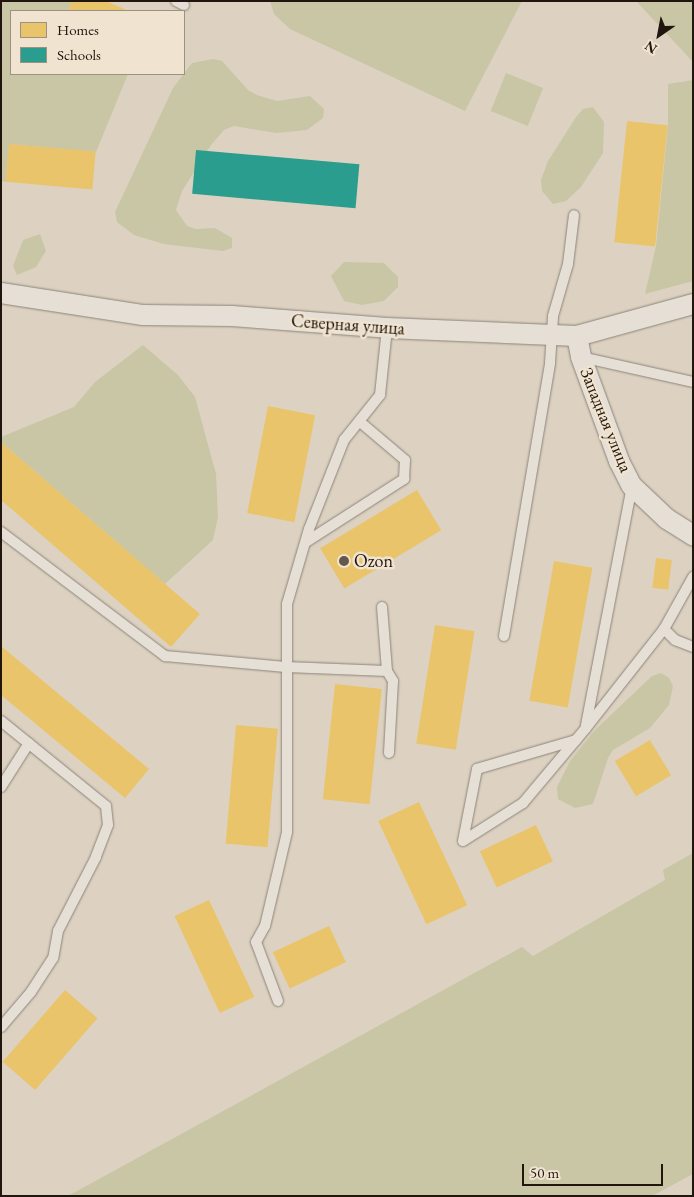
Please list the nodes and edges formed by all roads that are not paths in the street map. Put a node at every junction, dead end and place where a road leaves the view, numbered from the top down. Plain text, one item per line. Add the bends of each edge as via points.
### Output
1 (574, 215) dead end
2 (1, 293) edge
3 (693, 304) edge
4 (387, 328) junction
5 (553, 335) junction
6 (577, 336) junction
7 (581, 357) junction
8 (693, 382) edge
9 (359, 421) junction
10 (632, 486) junction
11 (1, 532) edge
12 (693, 535) edge
13 (306, 542) junction
14 (693, 577) edge
15 (382, 607) dead end
16 (664, 630) junction
17 (504, 636) dead end
18 (693, 646) edge
19 (286, 667) junction
20 (387, 671) junction
21 (1, 721) edge
22 (586, 728) junction
23 (576, 740) junction
24 (29, 743) junction
25 (389, 753) dead end
26 (1, 787) edge
27 (278, 1001) dead end
28 (1, 1027) edge

1 - 5 lane via 568,264 553,316
2 - 4 street, Северная улица via 143,314 232,316
3 - 6 street, Северная улица
4 - 5 street, Северная улица
4 - 9 lane via 380,395
5 - 6 street, Северная улица
5 - 17 lane
6 - 7 street, Западная улица
7 - 8 lane
7 - 10 street, Западная улица via 619,461
9 - 13 lane via 344,440
9 - 13 lane via 405,460 404,479
10 - 12 street, Западная улица via 667,519
10 - 22 lane
11 - 19 lane via 165,656
13 - 19 lane via 287,604
14 - 16 lane
15 - 20 lane
16 - 18 lane via 675,640
16 - 22 lane
19 - 20 lane
19 - 27 lane via 286,832 265,926 256,942
20 - 25 lane via 393,681
21 - 24 lane
22 - 23 lane
23 - 23 lane via 523,803 463,841 477,769
24 - 26 lane
24 - 28 lane via 106,806 108,825 96,857 58,931 53,958

